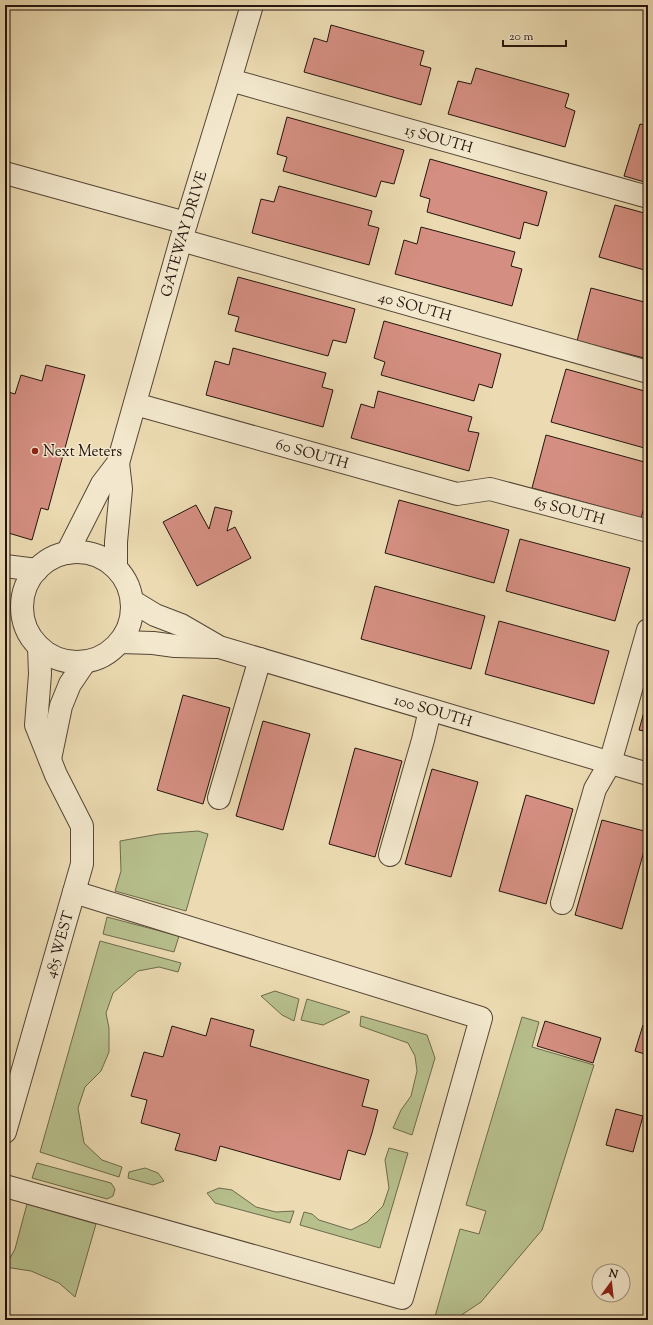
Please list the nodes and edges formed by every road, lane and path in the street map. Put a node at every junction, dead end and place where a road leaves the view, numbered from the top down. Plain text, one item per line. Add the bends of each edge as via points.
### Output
1 (252, 5) edge
2 (230, 80) junction
3 (5, 173) edge
4 (648, 197) edge
5 (183, 232) junction
6 (648, 372) edge
7 (135, 404) junction
8 (118, 463) junction
9 (490, 489) joint
10 (648, 531) edge
11 (67, 553) junction
12 (5, 566) edge
13 (116, 568) junction
14 (37, 570) junction
15 (132, 601) junction
16 (14, 608) edge
17 (648, 630) edge
18 (120, 642) junction
19 (39, 647) junction
20 (219, 647) junction
21 (260, 659) junction
22 (84, 662) junction
23 (430, 710) junction
24 (50, 759) junction
25 (610, 763) junction
26 (648, 774) edge
27 (219, 798) dead end
28 (390, 855) dead end
29 (74, 892) junction
30 (562, 903) dead end
31 (5, 1132) edge
32 (5, 1186) edge

1 - 2 street, GATEWAY DRIVE
2 - 4 street, 15 SOUTH
2 - 5 street, GATEWAY DRIVE
3 - 5 street, 40 SOUTH
5 - 6 street, 40 SOUTH
5 - 7 street, GATEWAY DRIVE
7 - 8 street, GATEWAY DRIVE
7 - 9 street, 60 SOUTH via 457,494
8 - 11 street, GATEWAY DRIVE via 102,484
8 - 13 street, GATEWAY DRIVE via 121,489 116,536
9 - 10 street, 65 SOUTH
11 - 13 street via 96,556
11 - 14 street via 50,559
12 - 14 street
13 - 15 street via 127,583
14 - 16 street via 28,582 23,597
15 - 18 street via 132,616 128,630
15 - 20 street, 100 SOUTH
16 - 19 street
17 - 25 street
18 - 20 street, 100 SOUTH
18 - 22 street via 98,658
19 - 22 street via 53,656 68,661
19 - 24 street, 485 WEST via 40,674 36,725
20 - 21 street, 100 SOUTH
21 - 23 street, 100 SOUTH
21 - 27 street
22 - 24 street via 60,706
23 - 25 street, 100 SOUTH
23 - 28 street
24 - 29 street, 485 WEST via 82,826 82,864
25 - 26 street, 100 SOUTH
25 - 30 street via 595,789
29 - 31 street, 485 WEST
29 - 32 street via 481,1018 402,1298

